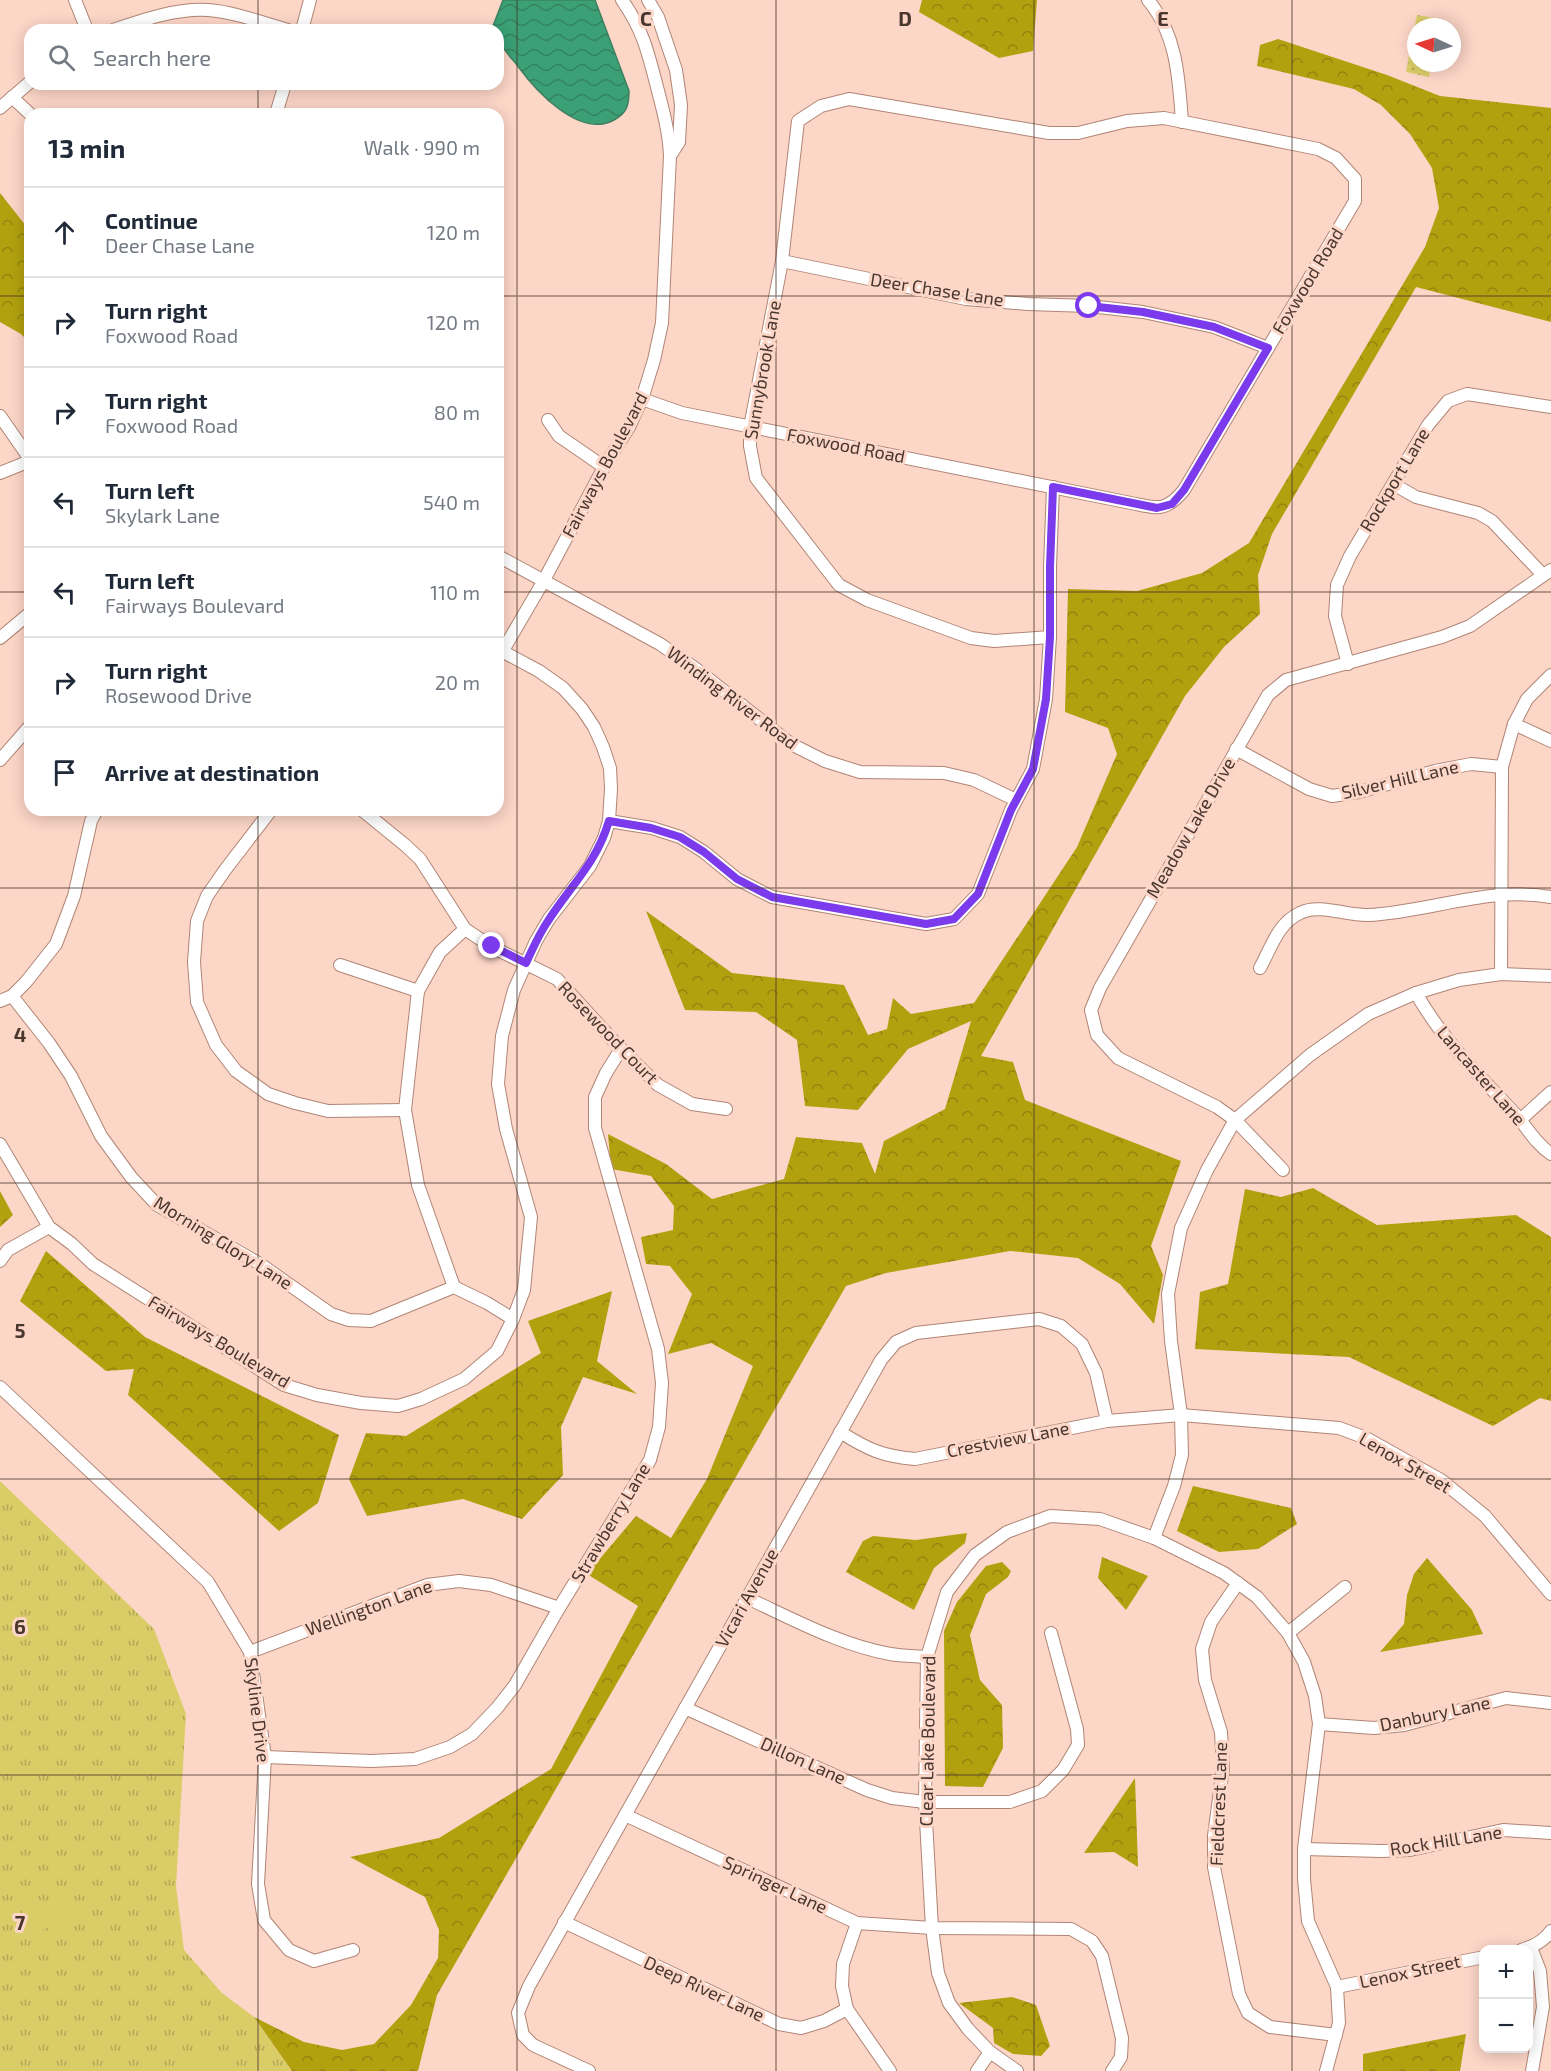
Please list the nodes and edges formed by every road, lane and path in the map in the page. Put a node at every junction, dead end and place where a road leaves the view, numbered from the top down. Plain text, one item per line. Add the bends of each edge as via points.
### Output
1 (75, 0) edge
2 (310, 0) edge
3 (622, 0) edge
4 (648, 0) edge
5 (1148, 0) edge
6 (85, 24) edge
7 (136, 24) edge
8 (267, 24) edge
9 (304, 24) edge
10 (24, 87) edge
11 (283, 90) edge
12 (12, 97) junction
13 (0, 108) edge
14 (24, 108) edge
15 (278, 108) edge
16 (798, 121) joint
17 (1182, 122) junction
18 (670, 156) junction
19 (782, 261) junction
20 (1268, 348) junction
21 (642, 399) junction
22 (1551, 407) edge
23 (0, 416) edge
24 (548, 420) dead end
25 (750, 427) junction
26 (24, 451) edge
27 (24, 463) edge
28 (604, 467) junction
29 (0, 473) edge
30 (1393, 484) junction
31 (1053, 487) junction
32 (504, 559) edge
33 (1547, 572) edge
34 (543, 582) junction
35 (24, 617) edge
36 (1050, 637) junction
37 (0, 638) edge
38 (504, 645) edge
39 (504, 653) edge
40 (1348, 664) junction
41 (1551, 675) edge
42 (1514, 724) junction
43 (24, 733) edge
44 (1551, 741) edge
45 (1236, 749) junction
46 (0, 760) edge
47 (1502, 767) junction
48 (1016, 800) junction
49 (94, 816) edge
50 (266, 816) edge
51 (369, 816) edge
52 (609, 821) junction
53 (1500, 896) junction
54 (1551, 897) edge
55 (465, 929) junction
56 (526, 963) junction
57 (340, 965) dead end
58 (1260, 968) dead end
59 (1500, 974) junction
60 (1551, 976) edge
61 (418, 991) junction
62 (1416, 993) junction
63 (6, 999) edge
64 (621, 1049) junction
65 (1551, 1092) edge
66 (726, 1109) dead end
67 (405, 1110) junction
68 (1235, 1120) junction
69 (1520, 1120) junction
70 (0, 1144) edge
71 (1551, 1154) edge
72 (1283, 1170) dead end
73 (49, 1227) junction
74 (0, 1261) edge
75 (454, 1287) junction
76 (513, 1319) junction
77 (0, 1387) edge
78 (1181, 1415) junction
79 (1107, 1421) junction
80 (840, 1432) junction
81 (1154, 1538) junction
82 (1238, 1583) junction
83 (1345, 1587) dead end
84 (1551, 1594) edge
85 (747, 1598) junction
86 (559, 1608) junction
87 (1051, 1633) dead end
88 (1288, 1633) junction
89 (250, 1652) junction
90 (927, 1657) junction
91 (1551, 1703) edge
92 (685, 1708) junction
93 (1319, 1724) junction
94 (266, 1757) junction
95 (925, 1802) junction
96 (625, 1815) junction
97 (1551, 1833) edge
98 (1304, 1849) junction
99 (564, 1922) junction
100 (857, 1923) junction
101 (932, 1928) junction
102 (1551, 1931) edge
103 (1532, 1945) edge
104 (353, 1950) dead end
105 (1479, 1958) edge
106 (1533, 1960) edge
107 (1337, 1988) junction
108 (847, 2009) junction
109 (1336, 2035) junction
110 (990, 2052) junction
111 (589, 2071) edge
112 (890, 2071) edge
113 (977, 2071) edge
114 (1017, 2071) edge
115 (1112, 2071) edge
116 (1326, 2071) edge
117 (1532, 2071) edge

1 - 6 street
2 - 9 street
3 - 18 street, Fairways Boulevard via 647,46 669,134
4 - 18 street, Fairways Boulevard via 658,17 678,82 679,142
5 - 17 street via 1158,11 1170,39 1179,73
7 - 8 street via 207,10
10 - 12 street
11 - 15 street
12 - 13 street
12 - 14 street
16 - 17 street, Foxwood Road via 821,106 849,99 1049,133 1078,133 1164,118
16 - 19 street, Sunnybrook Lane
17 - 20 street, Foxwood Road via 1318,149 1336,158 1354,179 1355,201
18 - 21 street, Fairways Boulevard via 662,323
19 - 20 street, Deer Chase Lane via 966,299 1143,312 1214,327
19 - 25 street, Sunnybrook Lane
20 - 31 street, Foxwood Road via 1172,504 1157,508
21 - 25 street, Foxwood Road via 682,413
21 - 28 street, Fairways Boulevard
22 - 30 street, Rockport Lane via 1467,394 1448,401 1428,425
23 - 26 street
24 - 28 street via 559,436
25 - 31 street, Foxwood Road
25 - 36 street, Sunnybrook Lane via 756,478 839,585 867,600 971,638 994,641
27 - 29 street
28 - 34 street, Fairways Boulevard
30 - 33 street via 1416,497 1478,513
30 - 40 street, Rockport Lane via 1337,585 1335,616
31 - 36 street
32 - 34 street, Winding River Road
33 - 40 street, Meadow Lake Drive via 1470,626
34 - 38 street, Fairways Boulevard
34 - 48 street, Winding River Road via 660,644 791,744 825,761 860,772 944,773 974,780
35 - 37 street
36 - 48 street via 1046,699 1033,769
39 - 52 street, Fairways Boulevard via 563,688 594,727 610,768
40 - 45 street, Meadow Lake Drive via 1286,680 1268,695
41 - 42 street via 1527,699
42 - 44 street
42 - 47 street
43 - 46 street
45 - 47 street, Silver Hill Lane via 1309,789 1332,795 1471,764
45 - 68 street, Meadow Lake Drive via 1091,1010 1097,1035 1118,1058 1217,1107
47 - 53 street
48 - 52 street via 978,894 954,919 926,924 772,897 737,879 680,837
49 - 63 street via 74,896 56,944 26,982
50 - 67 street via 207,896 197,921 197,1002 216,1045 236,1071 268,1094 328,1111
51 - 55 street via 420,859
52 - 56 street, Fairways Boulevard via 590,866 549,919
53 - 54 street
53 - 58 street via 1386,914 1301,912 1282,925
53 - 59 street
55 - 56 street, Rosewood Court
55 - 61 street via 440,952
56 - 64 street, Rosewood Court via 557,979
56 - 76 street, Fairways Boulevard via 502,1036 498,1084 506,1129 531,1217 524,1290
57 - 61 street
59 - 60 street
59 - 62 street via 1458,980
61 - 67 street
62 - 68 street via 1368,1014 1310,1055
62 - 69 street, Lancaster Lane via 1441,1033
63 - 75 street, Morning Glory Lane via 49,1043 71,1076 101,1136 157,1205 260,1264 332,1314 349,1320 370,1321
64 - 66 street, Rosewood Court via 658,1085 692,1104
64 - 86 street, Strawberry Lane via 595,1098 595,1128 657,1349 662,1383 659,1427 650,1460
65 - 69 street
67 - 75 street via 418,1185
68 - 72 street, Meadow Lake Drive
68 - 78 street via 1181,1228 1168,1294
69 - 71 street, Lancaster Lane
70 - 73 street, Fairways Boulevard
73 - 74 street via 8,1250
73 - 76 street, Fairways Boulevard via 93,1264 284,1384 328,1397 398,1406 421,1399 464,1379 498,1351
75 - 76 street
77 - 89 street, Skyline Drive via 208,1582
78 - 79 street, Crestview Lane
78 - 81 street via 1182,1455
78 - 84 street, Lenox Street via 1339,1428 1366,1438 1441,1480 1485,1516
79 - 80 street, Crestview Lane via 915,1459 890,1457 866,1449
79 - 80 street, Vicari Avenue via 1096,1373 1082,1344 1061,1326 1039,1319 916,1333 896,1342 881,1360
80 - 85 street, Vicari Avenue
81 - 82 street, Clear Lake Boulevard
81 - 90 street, Clear Lake Boulevard via 1100,1520 1050,1516 1007,1532 975,1556 947,1592
82 - 88 street, Clear Lake Boulevard via 1257,1597
82 - 109 street, Fieldcrest Lane via 1211,1622 1202,1649 1205,1680 1221,1732 1223,1768 1214,1868 1239,1994 1248,2013 1270,2027
83 - 88 street
85 - 90 street via 861,1647
85 - 92 street, Vicari Avenue
86 - 89 street, Wellington Lane via 491,1585 459,1581 427,1585
86 - 94 street, Strawberry Lane via 515,1685 472,1734 450,1747 415,1759
87 - 95 street, Dillon Lane via 1077,1729 1078,1745 1063,1770 1042,1791 1010,1802
88 - 93 street, Clear Lake Boulevard via 1304,1662
89 - 94 street, Skyline Drive
90 - 95 street, Clear Lake Boulevard
91 - 93 street, Danbury Lane via 1506,1698 1404,1725 1374,1728
92 - 95 street, Dillon Lane via 867,1790
92 - 96 street, Vicari Avenue
93 - 98 street, Clear Lake Boulevard
94 - 104 street, Skyline Drive via 258,1884 264,1920 289,1950 314,1961
95 - 101 street, Clear Lake Boulevard
96 - 99 street, Vicari Avenue
96 - 100 street, Springer Lane
97 - 98 street, Rock Hill Lane via 1503,1830 1410,1850
98 - 107 street, Clear Lake Boulevard via 1308,1921
99 - 108 street, Deep River Lane via 779,2024 801,2028
99 - 111 street, Vicari Avenue via 518,2013 523,2035 533,2045
100 - 101 street, Springer Lane
100 - 108 street via 843,1964
101 - 110 street, Clear Lake Boulevard via 938,1973 949,2003
101 - 115 street, Springer Lane via 1071,1929 1092,1941 1102,1956 1122,2038 1121,2057
102 - 103 street
105 - 107 street, Lenox Street
106 - 117 street via 1540,1971 1543,2007
107 - 109 street, Clear Lake Boulevard
108 - 112 street
109 - 116 street, Clear Lake Boulevard
110 - 113 street
110 - 114 street, Clear Lake Boulevard

